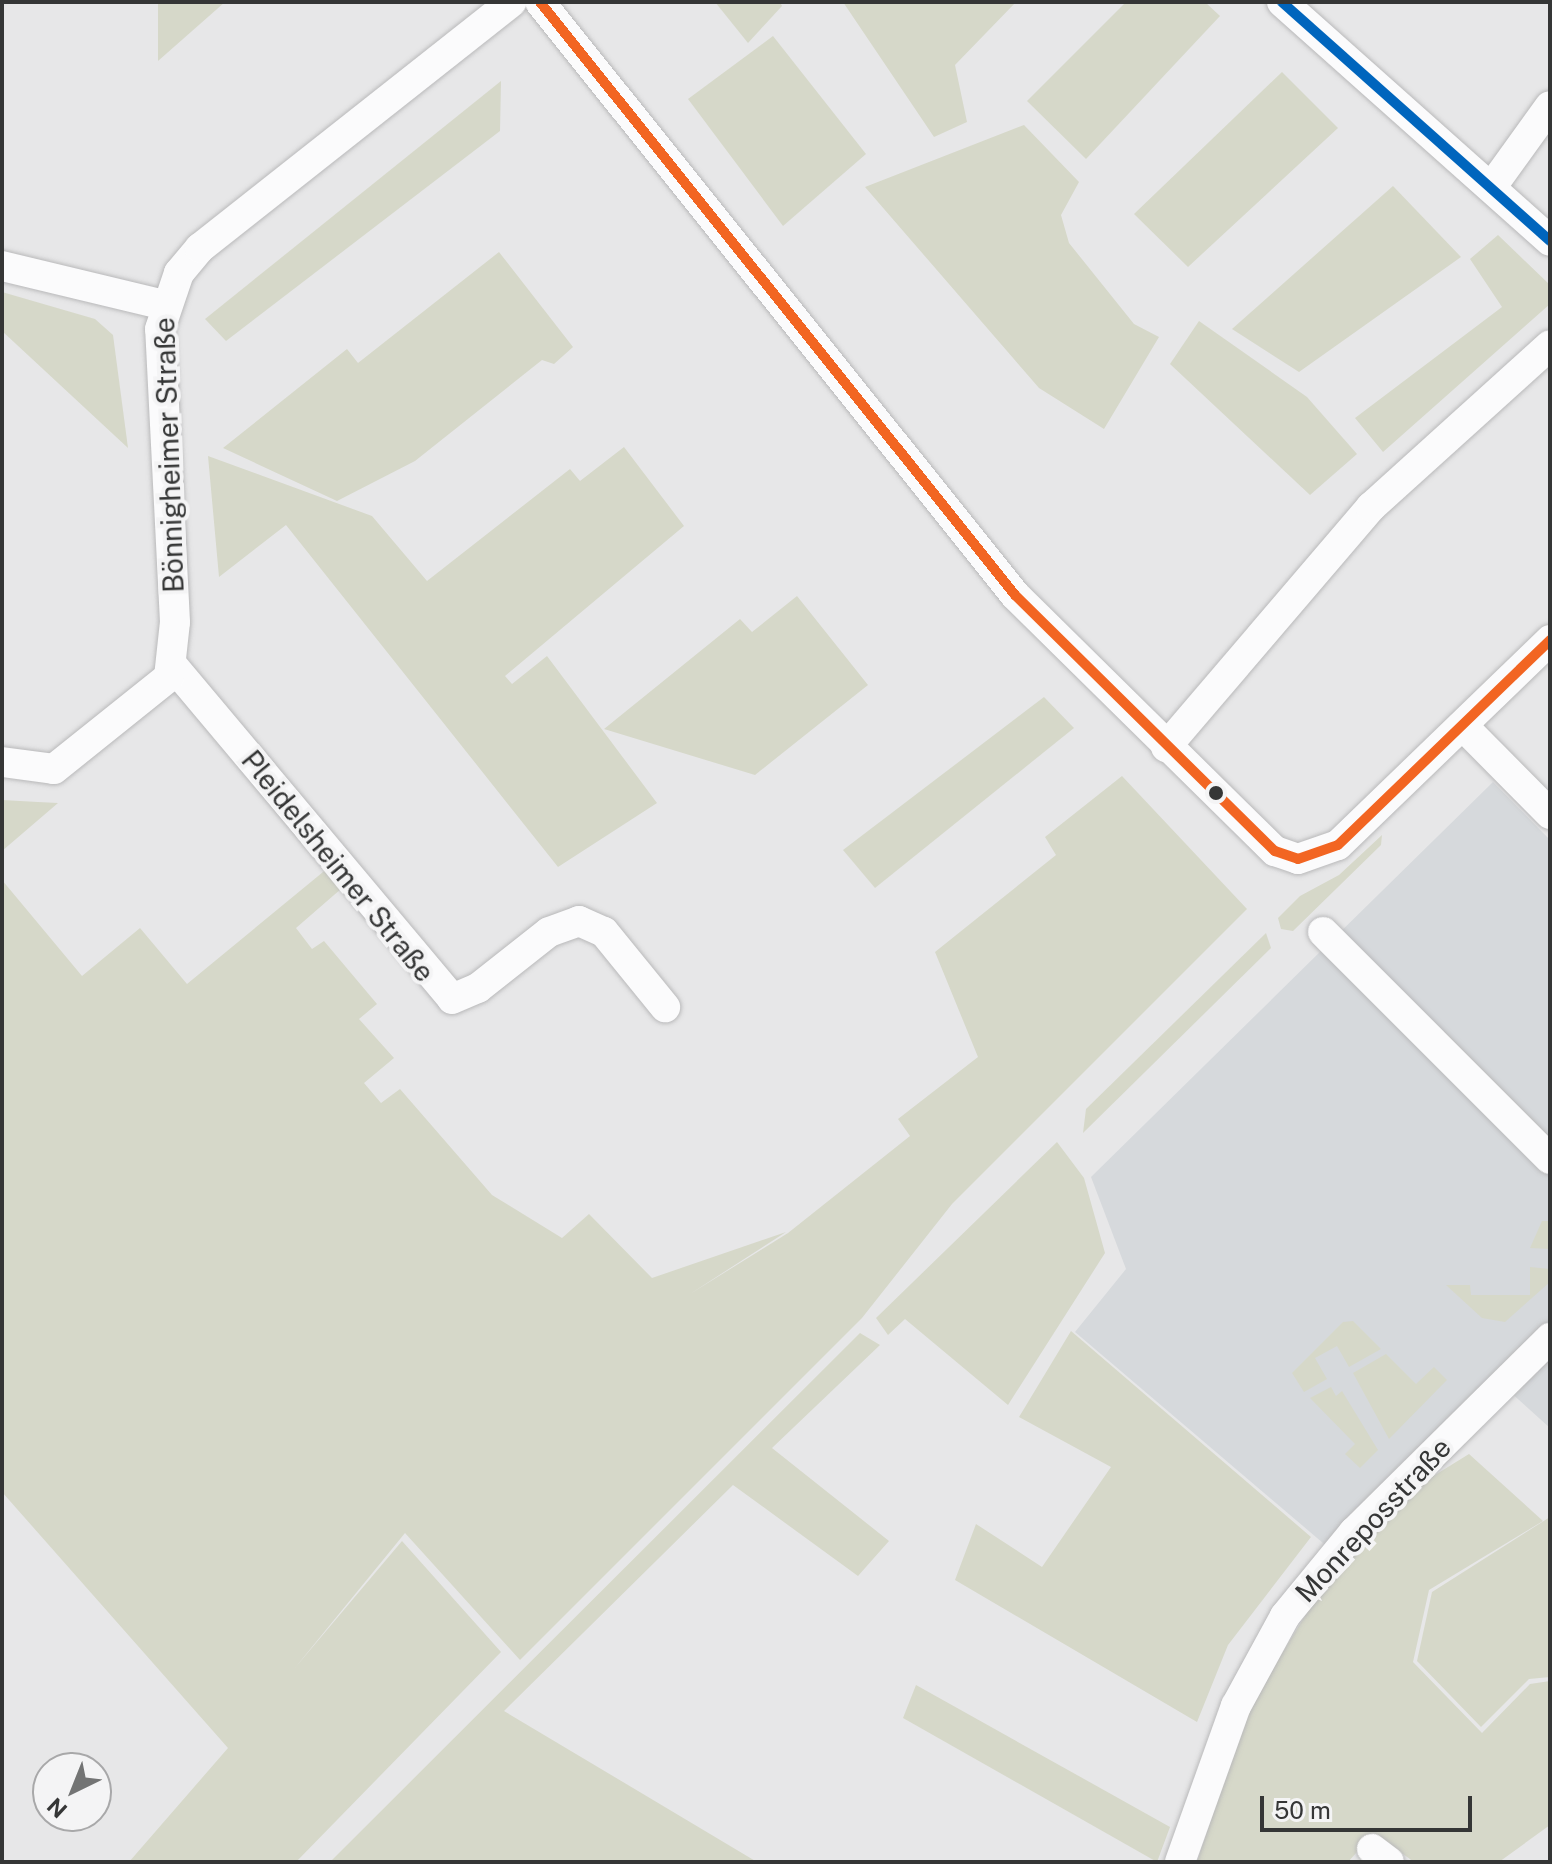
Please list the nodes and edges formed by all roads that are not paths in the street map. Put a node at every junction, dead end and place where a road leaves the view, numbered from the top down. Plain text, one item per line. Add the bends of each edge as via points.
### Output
1 (512, 2) edge
2 (540, 2) edge
3 (1291, 5) edge
4 (1550, 106) edge
5 (1493, 185) junction
6 (1550, 241) edge
7 (2, 266) edge
8 (164, 305) junction
9 (1550, 345) edge
10 (1550, 640) edge
11 (173, 666) junction
12 (1465, 728) junction
13 (1166, 747) junction
14 (2, 762) edge
15 (1550, 814) edge
16 (1323, 932) dead end
17 (665, 1007) dead end
18 (1550, 1159) edge
19 (1550, 1338) edge
20 (1180, 1862) edge

1 - 8 street, Bönnigheimer Straße via 200,248
2 - 13 street via 1015,595
3 - 5 street
4 - 5 street
5 - 6 street
7 - 8 street
8 - 11 street, Bönnigheimer Straße
9 - 13 street via 1371,507
10 - 12 street
11 - 14 street via 160,691 54,769
11 - 17 street, Pleidelsheimer Straße via 452,999 478,988 546,933 579,921 604,932
12 - 13 street via 1338,845 1298,859 1254,837
12 - 15 street
16 - 18 street
19 - 20 street, Monreposstraße via 1354,1532 1285,1616 1236,1706

